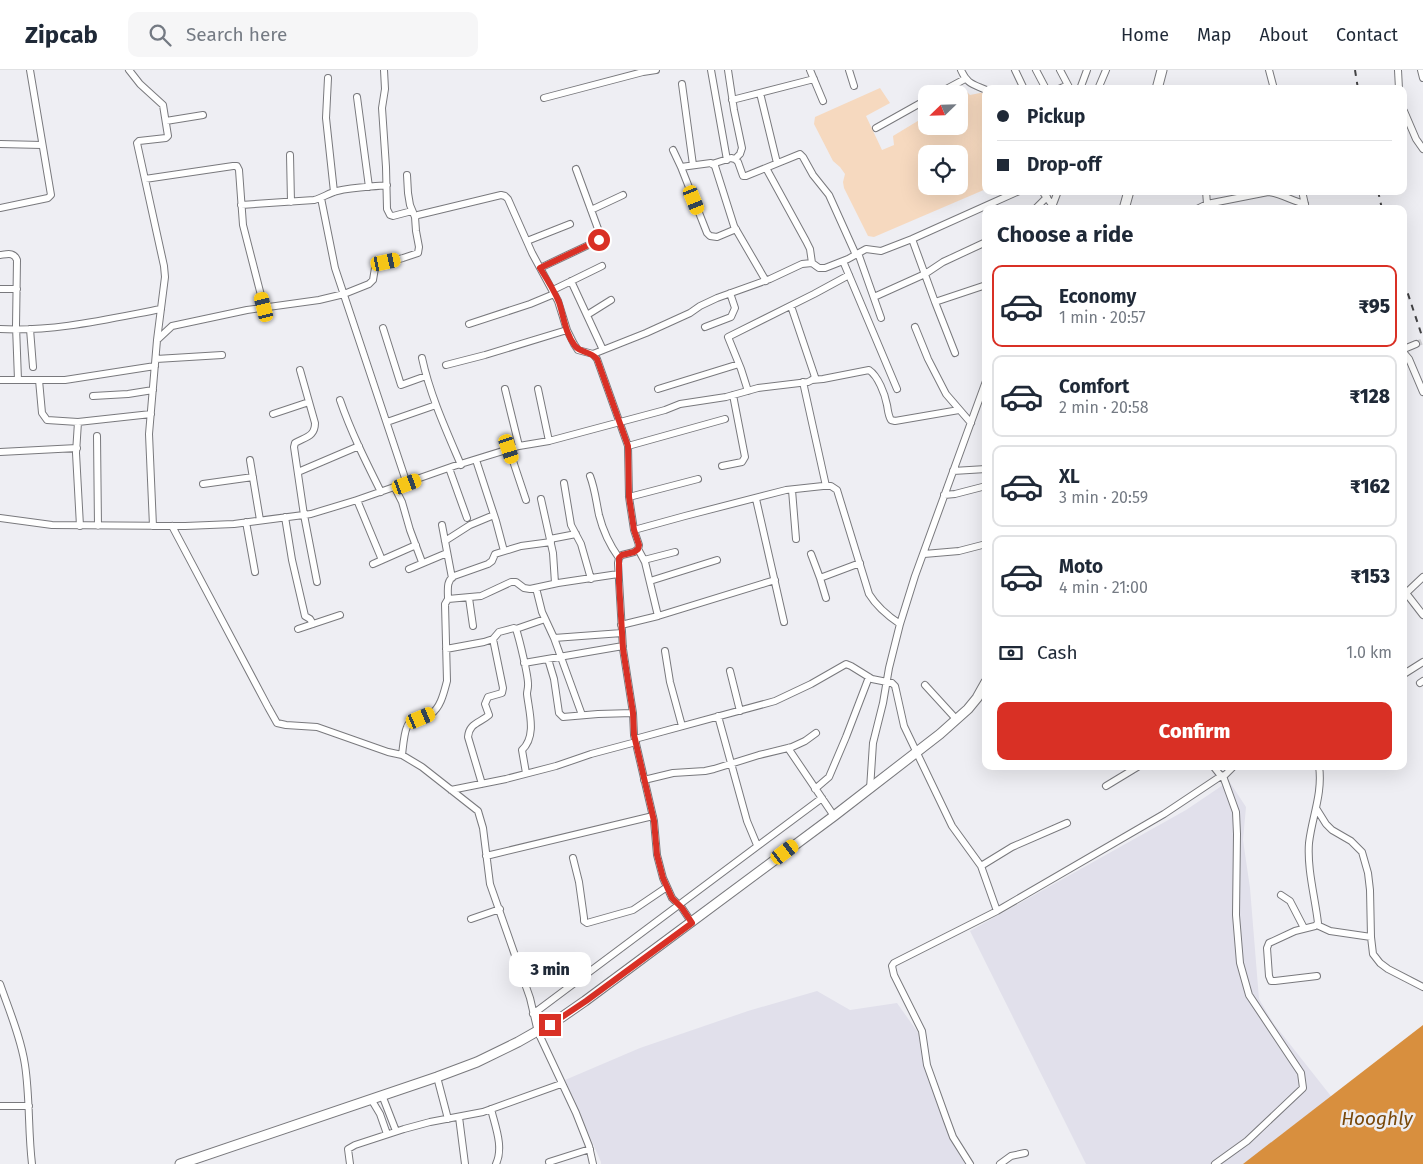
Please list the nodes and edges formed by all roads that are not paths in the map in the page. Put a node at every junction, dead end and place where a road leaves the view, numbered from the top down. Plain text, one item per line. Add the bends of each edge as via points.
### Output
1 (30, 70) edge
2 (129, 70) edge
3 (384, 70) edge
4 (656, 70) edge
5 (711, 70) edge
6 (728, 70) edge
7 (810, 70) edge
8 (849, 70) edge
9 (961, 70) edge
10 (1015, 70) edge
11 (1036, 70) edge
12 (1060, 70) edge
13 (1088, 70) edge
14 (1106, 70) edge
15 (1162, 70) edge
16 (1269, 70) edge
17 (1398, 70) edge
18 (1421, 70) edge
19 (328, 78) dead end
20 (1423, 78) edge
21 (814, 79) junction
22 (965, 79) junction
23 (682, 84) dead end
24 (954, 85) edge
25 (1022, 85) edge
26 (1044, 85) edge
27 (1068, 85) edge
28 (1082, 85) edge
29 (1100, 85) edge
30 (1158, 85) edge
31 (1273, 85) edge
32 (1399, 85) edge
33 (854, 86) dead end
34 (982, 89) edge
35 (760, 93) junction
36 (357, 97) dead end
37 (544, 98) dead end
38 (732, 100) junction
39 (823, 100) dead end
40 (918, 104) edge
41 (203, 115) dead end
42 (1407, 118) edge
43 (166, 121) junction
44 (876, 128) dead end
45 (0, 144) edge
46 (42, 145) junction
47 (1423, 149) edge
48 (673, 150) dead end
49 (290, 155) dead end
50 (735, 159) junction
51 (727, 160) junction
52 (712, 164) junction
53 (776, 164) junction
54 (693, 165) junction
55 (682, 167) junction
56 (766, 168) junction
57 (576, 170) dead end
58 (407, 175) dead end
59 (145, 179) junction
60 (387, 185) junction
61 (370, 187) junction
62 (334, 192) junction
63 (623, 195) dead end
64 (1010, 195) edge
65 (1206, 195) edge
66 (1253, 195) edge
67 (1278, 195) edge
68 (1046, 197) joint
69 (321, 198) junction
70 (291, 202) junction
71 (1207, 204) joint
72 (241, 205) junction
73 (988, 205) edge
74 (1039, 205) edge
75 (1052, 205) edge
76 (1304, 205) edge
77 (0, 208) edge
78 (982, 208) edge
79 (591, 210) junction
80 (414, 214) junction
81 (570, 224) dead end
82 (736, 229) junction
83 (912, 239) junction
84 (527, 241) junction
85 (982, 244) edge
86 (857, 254) junction
87 (0, 256) edge
88 (843, 261) junction
89 (812, 263) junction
90 (602, 266) dead end
91 (540, 268) junction
92 (925, 274) junction
93 (848, 275) junction
94 (766, 281) junction
95 (571, 282) junction
96 (982, 286) edge
97 (0, 289) edge
98 (17, 289) junction
99 (554, 292) junction
100 (730, 293) junction
101 (344, 294) junction
102 (874, 297) junction
103 (611, 300) dead end
104 (935, 302) junction
105 (791, 306) junction
106 (264, 307) junction
107 (161, 309) junction
108 (587, 315) junction
109 (880, 318) dead end
110 (469, 324) dead end
111 (705, 327) dead end
112 (915, 327) dead end
113 (0, 328) edge
114 (383, 328) dead end
115 (30, 329) junction
116 (17, 330) junction
117 (567, 330) junction
118 (157, 340) junction
119 (1416, 344) tunnel mouth
120 (1407, 348) edge
121 (604, 350) junction
122 (955, 353) dead end
123 (593, 354) junction
124 (222, 355) dead end
125 (1407, 357) edge
126 (422, 358) dead end
127 (155, 362) junction
128 (739, 364) junction
129 (446, 365) dead end
130 (33, 367) dead end
131 (300, 370) dead end
132 (426, 376) junction
133 (0, 380) edge
134 (18, 380) junction
135 (39, 380) junction
136 (812, 380) junction
137 (803, 382) junction
138 (505, 389) dead end
139 (538, 389) dead end
140 (658, 389) dead end
141 (896, 389) dead end
142 (153, 390) junction
143 (748, 390) junction
144 (982, 392) edge
145 (1423, 392) edge
146 (733, 395) junction
147 (93, 396) dead end
148 (340, 400) dead end
149 (309, 402) junction
150 (436, 405) junction
151 (959, 410) junction
152 (151, 414) junction
153 (272, 414) dead end
154 (725, 419) dead end
155 (78, 422) junction
156 (387, 422) junction
157 (620, 422) junction
158 (971, 423) junction
159 (97, 436) dead end
160 (549, 441) junction
161 (359, 446) junction
162 (518, 446) junction
163 (628, 446) junction
164 (77, 448) junction
165 (509, 449) junction
166 (0, 452) edge
167 (250, 460) dead end
168 (476, 460) junction
169 (461, 465) junction
170 (722, 466) dead end
171 (449, 468) junction
172 (982, 469) edge
173 (298, 472) junction
174 (953, 472) junction
175 (590, 476) dead end
176 (253, 478) junction
177 (698, 479) dead end
178 (564, 483) dead end
179 (204, 484) dead end
180 (407, 484) junction
181 (826, 486) junction
182 (982, 487) edge
183 (394, 488) junction
184 (792, 490) junction
185 (381, 492) junction
186 (944, 495) junction
187 (629, 497) junction
188 (541, 499) dead end
189 (756, 499) junction
190 (357, 500) junction
191 (526, 500) dead end
192 (304, 515) junction
193 (494, 515) junction
194 (285, 517) junction
195 (0, 518) edge
196 (467, 518) dead end
197 (260, 520) junction
198 (246, 522) junction
199 (442, 524) dead end
200 (80, 526) junction
201 (98, 526) junction
202 (153, 526) junction
203 (172, 526) junction
204 (634, 530) junction
205 (576, 534) junction
206 (796, 539) dead end
207 (445, 541) junction
208 (551, 541) junction
209 (416, 545) junction
210 (982, 545) edge
211 (638, 549) junction
212 (504, 551) junction
213 (676, 552) dead end
214 (447, 553) junction
215 (811, 554) dead end
216 (924, 554) junction
217 (619, 558) junction
218 (382, 560) junction
219 (644, 560) junction
220 (716, 560) dead end
221 (422, 562) junction
222 (860, 563) junction
223 (373, 564) dead end
224 (409, 569) dead end
225 (255, 572) dead end
226 (618, 574) junction
227 (1423, 577) edge
228 (452, 578) junction
229 (820, 578) junction
230 (591, 579) junction
231 (774, 580) junction
232 (650, 581) junction
233 (317, 582) dead end
234 (555, 583) junction
235 (536, 588) junction
236 (1407, 592) edge
237 (1407, 596) edge
238 (469, 598) junction
239 (826, 598) dead end
240 (448, 599) junction
241 (340, 615) dead end
242 (1423, 615) edge
243 (658, 616) junction
244 (545, 619) junction
245 (784, 622) dead end
246 (313, 624) junction
247 (900, 624) junction
248 (621, 625) junction
249 (473, 626) dead end
250 (298, 629) dead end
251 (516, 629) junction
252 (622, 633) junction
253 (554, 638) junction
254 (493, 639) junction
255 (623, 646) junction
256 (446, 648) junction
257 (665, 651) dead end
258 (560, 657) junction
259 (548, 659) junction
260 (1423, 662) edge
261 (524, 663) junction
262 (730, 671) dead end
263 (1407, 672) edge
264 (869, 677) junction
265 (886, 682) junction
266 (925, 685) dead end
267 (982, 689) edge
268 (740, 711) junction
269 (633, 713) junction
270 (582, 715) junction
271 (718, 716) junction
272 (957, 720) junction
273 (682, 726) junction
274 (816, 733) dead end
275 (635, 741) junction
276 (788, 748) junction
277 (918, 752) junction
278 (402, 755) junction
279 (731, 764) junction
280 (1132, 770) edge
281 (1217, 770) edge
282 (1229, 770) edge
283 (1318, 770) edge
284 (526, 773) junction
285 (1222, 776) junction
286 (644, 780) junction
287 (482, 784) junction
288 (1106, 786) dead end
289 (815, 789) junction
290 (870, 789) junction
291 (451, 790) junction
292 (822, 798) junction
293 (1316, 808) junction
294 (652, 816) junction
295 (834, 816) junction
296 (1067, 823) dead end
297 (757, 845) junction
298 (486, 856) junction
299 (573, 858) dead end
300 (981, 866) junction
301 (667, 887) junction
302 (1281, 895) dead end
303 (678, 904) junction
304 (500, 909) junction
305 (998, 910) junction
306 (471, 919) dead end
307 (692, 923) junction
308 (1317, 925) junction
309 (1304, 928) junction
310 (1371, 937) junction
311 (1317, 976) dead end
312 (0, 984) edge
313 (1423, 987) edge
314 (533, 1014) junction
315 (538, 1032) junction
316 (437, 1077) junction
317 (562, 1084) junction
318 (382, 1095) junction
319 (371, 1099) junction
320 (0, 1106) edge
321 (29, 1106) junction
322 (491, 1109) junction
323 (459, 1117) junction
324 (448, 1119) junction
325 (396, 1131) junction
326 (387, 1134) junction
327 (590, 1149) junction
328 (1025, 1153) dead end
329 (549, 1162) dead end
330 (32, 1164) edge
331 (180, 1164) edge
332 (350, 1164) edge
333 (465, 1164) edge
334 (496, 1164) edge
335 (593, 1164) edge
336 (970, 1164) edge
337 (1000, 1164) edge
338 (1215, 1164) edge

1 - 46 street
2 - 43 street via 163,105
3 - 60 street via 382,108
4 - 37 street
5 - 51 street
6 - 38 street
7 - 21 street
8 - 33 street
9 - 22 street
10 - 25 street
11 - 26 street
12 - 27 street
13 - 28 street
14 - 29 street
15 - 30 main road
16 - 31 street
17 - 32 street
18 - 20 street
19 - 62 street via 326,118
21 - 35 street
21 - 39 street
22 - 24 street
22 - 34 street
23 - 54 street
35 - 38 street
35 - 53 street
36 - 61 street
38 - 50 street via 742,148
40 - 44 street
41 - 43 street
42 - 47 street
43 - 59 street via 167,138 137,143
45 - 46 street
46 - 77 street via 51,197
48 - 55 street
49 - 70 street
50 - 51 street
50 - 56 street via 743,176
51 - 52 street
52 - 54 street
52 - 82 street
53 - 56 street
53 - 86 street via 798,154 803,157 829,195
54 - 55 street
55 - 82 street via 707,233 717,237
56 - 89 street via 810,249
57 - 79 street
58 - 80 street
59 - 72 street via 236,166
59 - 107 street via 164,266
60 - 61 street
60 - 80 street via 390,215
61 - 62 street
62 - 69 street
63 - 79 street
64 - 73 street
65 - 71 street
66 - 71 street
67 - 76 street
68 - 74 street
68 - 75 street
69 - 70 street
69 - 101 street via 335,268
70 - 72 street
72 - 106 street via 244,231
78 - 83 street
79 - 91 street via 601,234 599,240
80 - 84 street via 501,195 508,199
80 - 101 street via 418,253 378,265 369,284
81 - 84 street
82 - 94 street
83 - 86 street via 881,251 866,249
83 - 92 street
84 - 91 street
85 - 92 street
86 - 88 street
86 - 102 street
87 - 98 street via 11,254 16,258
88 - 89 street via 822,269
88 - 93 street
89 - 94 street via 802,264
90 - 95 street
91 - 99 street
92 - 102 street
92 - 104 street
93 - 105 street
93 - 141 street
94 - 100 street
95 - 99 street
95 - 108 street
96 - 104 street
97 - 98 street
98 - 116 street
99 - 110 street via 530,304
99 - 117 street
100 - 111 street via 735,308 732,317
100 - 121 street
101 - 106 street
101 - 156 street
102 - 109 street
103 - 108 street
104 - 122 street
105 - 128 street via 728,337
105 - 136 street via 815,377
106 - 118 street via 172,326
107 - 115 street
107 - 118 street
108 - 121 street
112 - 151 street via 946,394
113 - 116 street
114 - 132 street via 401,385
115 - 116 street
115 - 130 street
116 - 134 street
117 - 123 street via 578,350
117 - 129 street
118 - 127 street
119 - 120 street
121 - 123 street
123 - 157 street
124 - 127 street
125 - 145 street
126 - 132 street
127 - 135 street via 65,380
127 - 142 street
128 - 140 street
128 - 143 street
131 - 149 street
132 - 150 street
133 - 134 street
134 - 135 street
135 - 155 street via 44,418
136 - 137 street
136 - 151 street via 872,371 884,393 889,417 895,421
137 - 143 street
137 - 181 street
138 - 162 street
139 - 160 street
142 - 147 street
142 - 152 street
143 - 146 street
144 - 158 street
146 - 157 street via 680,404
146 - 170 street via 745,457 742,462
148 - 161 street
149 - 153 street
149 - 173 street via 315,429 311,435 295,443
150 - 156 street
150 - 169 street
151 - 158 street
152 - 155 street
152 - 202 street
154 - 163 street
155 - 164 street
156 - 180 street
157 - 160 street
157 - 163 street
158 - 174 street
159 - 201 street
160 - 162 street
161 - 173 street
161 - 185 street
162 - 165 street
163 - 187 street
164 - 166 street
164 - 200 street
165 - 168 street
165 - 191 street
167 - 176 street
168 - 169 street
168 - 193 street
169 - 171 street
171 - 180 street
171 - 196 street
172 - 174 street
173 - 192 street
174 - 186 street
175 - 217 street via 607,540
176 - 179 street
176 - 197 street
177 - 187 street
178 - 205 street
180 - 183 street
181 - 184 street
181 - 222 street via 838,490
182 - 186 street
183 - 185 street
183 - 209 street
184 - 189 street
184 - 206 street
185 - 190 street
186 - 216 street
187 - 204 street
188 - 208 street
189 - 204 street
189 - 231 street
190 - 192 street
190 - 218 street
192 - 194 street
192 - 233 street
193 - 207 street
193 - 212 street
194 - 197 street
194 - 246 street via 305,616
195 - 200 street
197 - 198 street
198 - 203 street
198 - 225 street
199 - 207 street
200 - 201 street
201 - 202 street
202 - 203 street
203 - 278 street via 277,723 317,727
204 - 211 street
205 - 208 street
205 - 230 street
207 - 214 street
208 - 212 street
208 - 234 street
209 - 218 street
209 - 221 street
210 - 216 street
211 - 217 street
211 - 219 street
212 - 228 street via 495,554 488,564
213 - 219 street
214 - 221 street
214 - 228 street
215 - 229 street
216 - 247 street
217 - 226 street
218 - 223 street
219 - 232 street
220 - 232 street
221 - 224 street
222 - 229 street
222 - 247 street via 872,600
226 - 230 street
226 - 248 street
227 - 236 street
228 - 240 street via 448,582
229 - 239 street
230 - 234 street
231 - 243 street
231 - 245 street
232 - 243 street
234 - 235 street
235 - 238 street via 524,588 511,582
235 - 244 street
237 - 242 street
238 - 240 street
238 - 249 street
240 - 256 street via 445,604
241 - 246 street
243 - 248 street
244 - 251 street
244 - 253 street
246 - 250 street
247 - 265 street
248 - 252 street
251 - 254 street via 499,632
251 - 261 street
252 - 253 street
252 - 255 street
253 - 258 street
254 - 256 street
254 - 287 street via 502,693 488,698 485,704 487,718 472,725 468,731
255 - 258 street
255 - 269 street
256 - 278 street via 444,693 432,713 407,726
257 - 273 street
258 - 259 street
258 - 270 street
259 - 261 street
259 - 270 street via 561,716
260 - 263 street
261 - 284 street via 531,718 528,745 522,750
262 - 268 street
264 - 265 street
264 - 268 street via 846,664 775,701
264 - 289 street via 829,777
265 - 277 street via 894,686 904,726
265 - 290 street via 873,743
266 - 272 street
267 - 272 main road
268 - 271 street
269 - 270 street
269 - 275 street
271 - 273 street
271 - 279 street
272 - 277 main road
273 - 275 street
274 - 276 street
275 - 284 street
275 - 286 street
276 - 279 street
276 - 289 street
277 - 290 main road
277 - 300 street via 952,826
278 - 291 street
279 - 286 street
279 - 297 street
280 - 288 street
281 - 285 street
282 - 285 street
283 - 293 street
284 - 287 street
285 - 305 street via 1164,814
285 - 338 street via 1236,812 1236,915 1240,963 1249,995 1301,1073 1303,1088 1247,1141
286 - 294 street
287 - 291 street
289 - 292 street
290 - 295 main road
291 - 298 street via 478,811
292 - 295 street
292 - 297 street
293 - 308 street via 1309,845
293 - 310 street via 1332,830 1362,852 1370,890
294 - 298 street
294 - 301 street via 657,855
295 - 307 main road
296 - 300 street via 1012,847
297 - 303 street
298 - 304 street via 490,884
299 - 301 street via 584,921 587,923 633,910
300 - 305 street
301 - 303 street
302 - 309 street via 1290,901
303 - 307 street
303 - 314 street
304 - 306 street
304 - 314 street
305 - 336 street via 892,966 922,1032 927,1064 946,1118
307 - 315 main road
308 - 309 street
308 - 310 street via 1330,931
309 - 311 street via 1268,943 1269,976 1275,982
310 - 313 street via 1373,954 1380,963
312 - 321 street via 25,1062
314 - 315 street
315 - 316 main road via 477,1062
315 - 317 street
316 - 318 main road
316 - 324 street
317 - 322 street
317 - 327 street
318 - 319 main road
318 - 325 street
319 - 326 street
319 - 331 main road
320 - 321 street
321 - 330 street
322 - 323 street
322 - 334 street via 499,1140
323 - 324 street
323 - 333 street
324 - 325 street
325 - 326 street
326 - 332 street via 348,1149
327 - 329 street
327 - 335 street
328 - 337 street via 1011,1156

